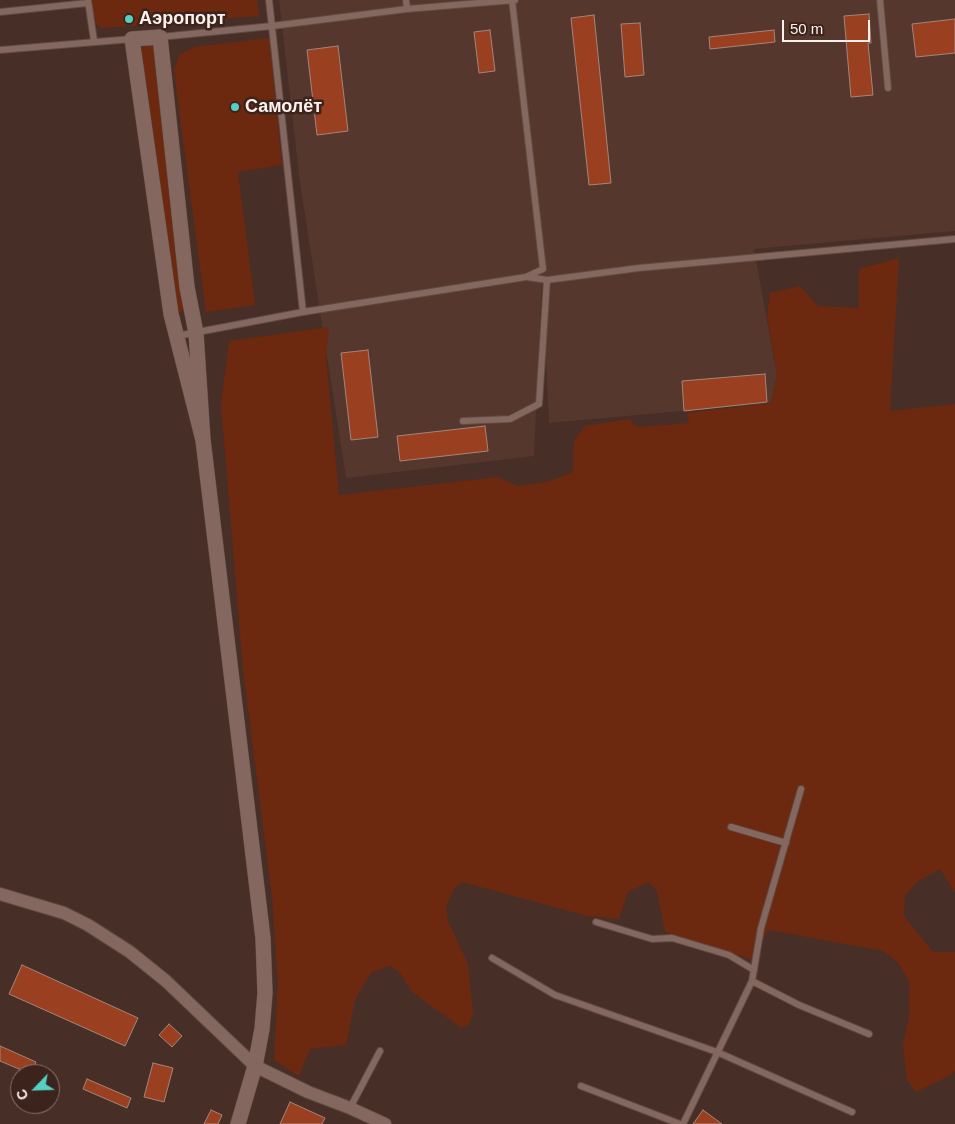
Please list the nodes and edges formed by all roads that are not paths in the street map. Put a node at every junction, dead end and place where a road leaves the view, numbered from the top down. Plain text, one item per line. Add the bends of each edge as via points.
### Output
1 (269, 0) edge
2 (406, 0) edge
3 (512, 0) edge
4 (516, 0) edge
5 (880, 0) edge
6 (88, 2) edge
7 (407, 9) junction
8 (0, 12) edge
9 (272, 26) junction
10 (160, 37) junction
11 (132, 39) junction
12 (94, 41) junction
13 (0, 50) edge
14 (888, 88) dead end
15 (955, 239) edge
16 (526, 277) junction
17 (547, 280) junction
18 (303, 312) junction
19 (196, 333) junction
20 (177, 336) junction
21 (463, 421) dead end
22 (203, 440) junction
23 (801, 789) dead end
24 (731, 827) dead end
25 (786, 842) junction
26 (0, 894) edge
27 (596, 922) dead end
28 (492, 958) dead end
29 (754, 970) junction
30 (752, 981) junction
31 (869, 1034) dead end
32 (380, 1051) dead end
33 (718, 1052) junction
34 (255, 1066) junction
35 (581, 1086) dead end
36 (350, 1108) junction
37 (852, 1112) dead end
38 (238, 1124) edge
39 (385, 1124) edge
40 (681, 1124) edge

1 - 9 lane
2 - 7 lane
3 - 4 lane
3 - 7 lane
3 - 16 lane via 543,269
5 - 14 lane
6 - 8 lane
6 - 12 lane
7 - 9 lane
9 - 10 lane
9 - 18 lane
10 - 11 street
10 - 19 street via 187,287
11 - 12 lane
11 - 20 street via 171,314
12 - 13 lane
15 - 17 lane via 649,267
16 - 17 lane
16 - 18 lane
17 - 21 lane via 540,404 510,419
18 - 19 lane
19 - 20 lane
19 - 22 street
20 - 22 street
22 - 34 street via 263,938 265,992
23 - 25 lane
24 - 25 lane
25 - 29 lane via 761,928
26 - 34 street via 64,913 130,952 166,981
27 - 29 lane via 652,939 672,938 729,955
28 - 33 lane via 555,995
29 - 30 lane
30 - 31 lane
30 - 33 lane
32 - 36 lane
33 - 37 lane
33 - 40 lane
34 - 36 street
34 - 38 street
35 - 40 lane
36 - 39 street

